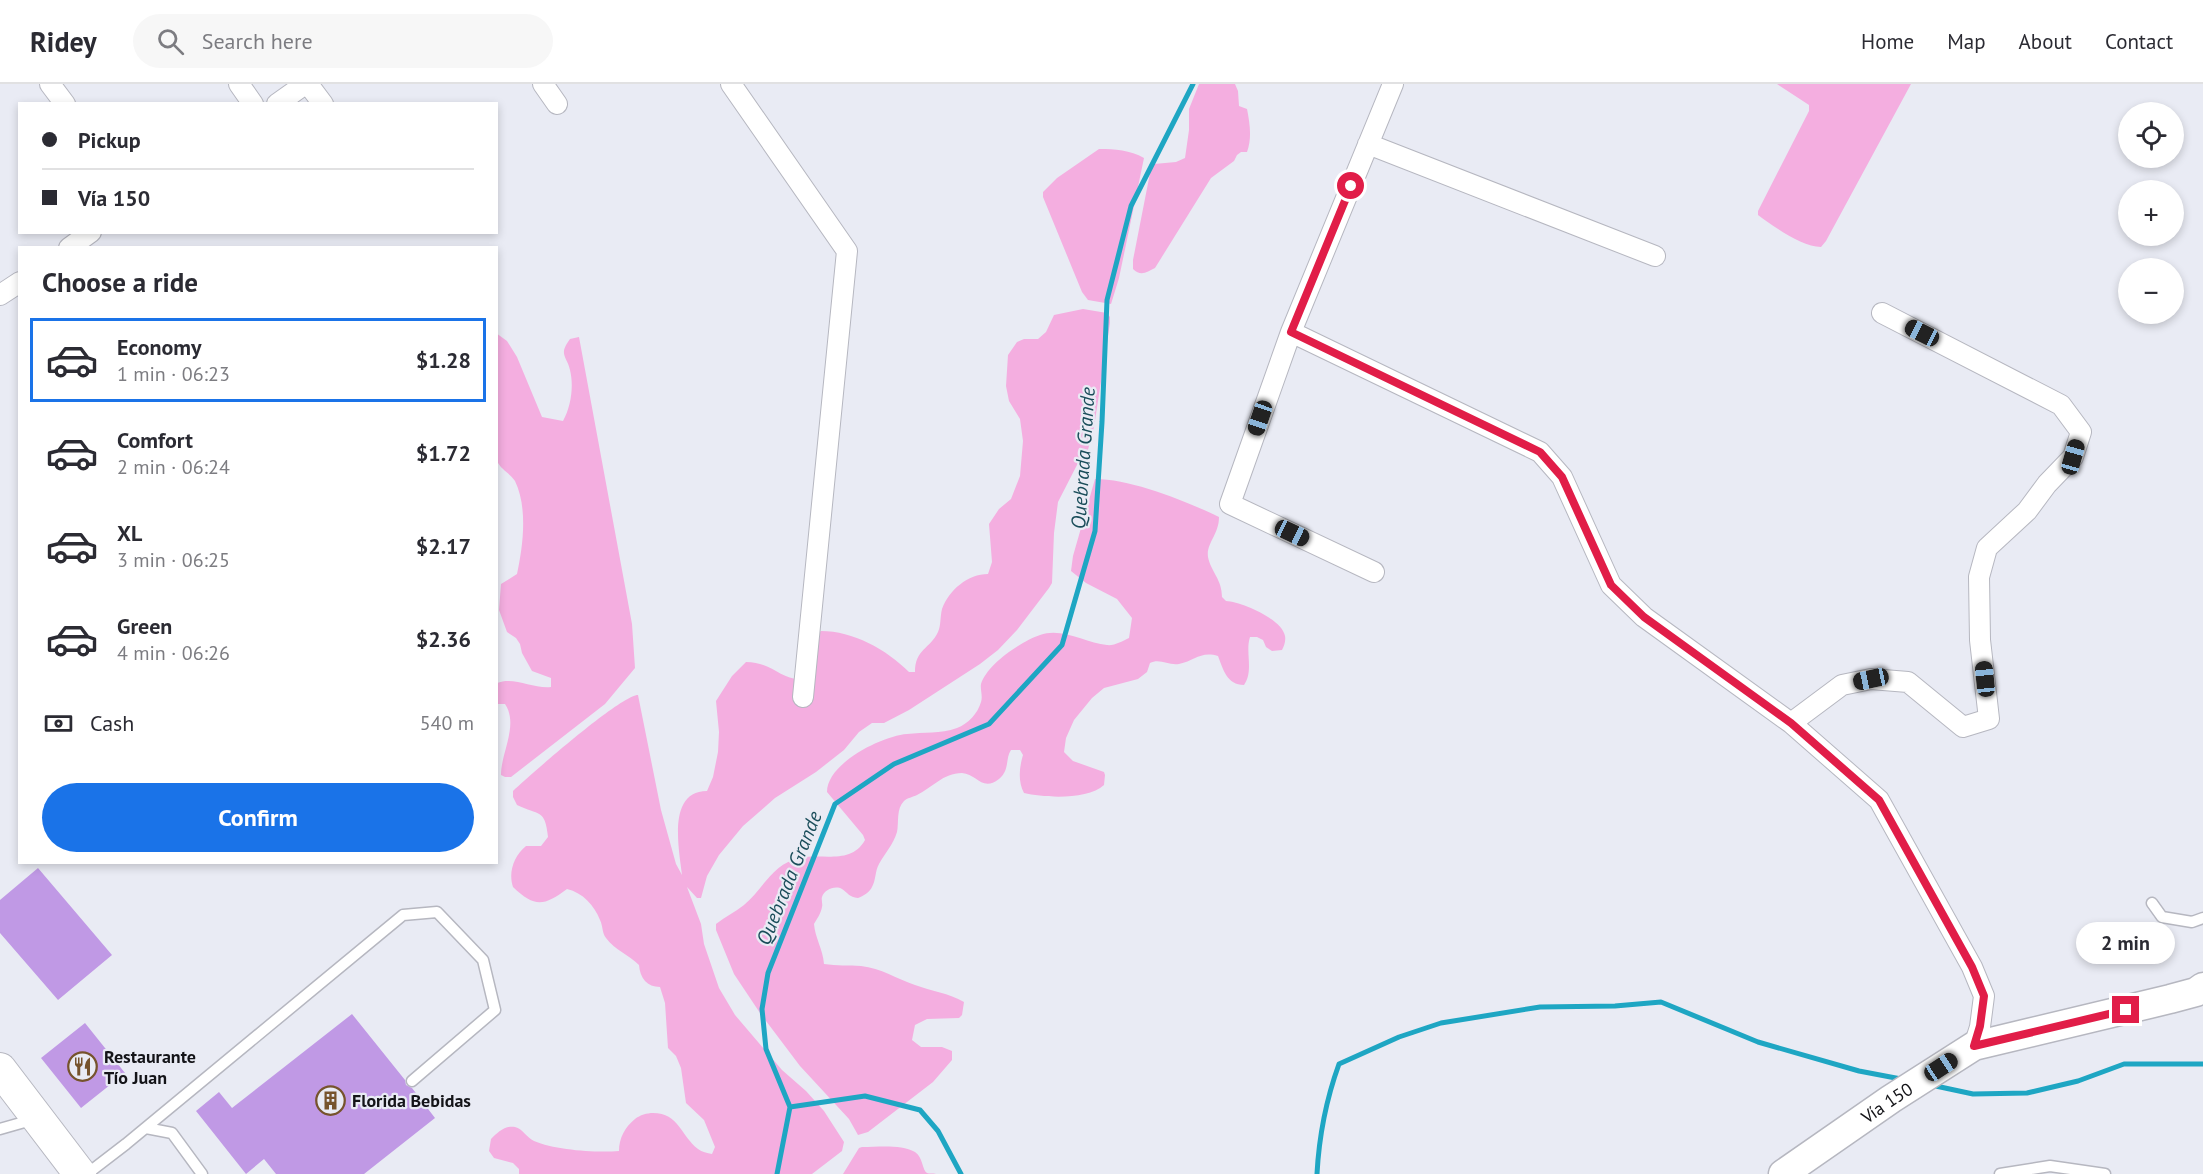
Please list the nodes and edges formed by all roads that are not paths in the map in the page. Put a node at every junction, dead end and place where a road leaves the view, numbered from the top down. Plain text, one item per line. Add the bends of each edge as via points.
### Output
1 (50, 84) edge
2 (238, 84) edge
3 (307, 84) edge
4 (543, 84) edge
5 (731, 84) edge
6 (1393, 84) edge
7 (64, 102) edge
8 (252, 102) edge
9 (280, 102) edge
10 (321, 102) edge
11 (557, 104) dead end
12 (1368, 144) junction
13 (88, 234) edge
14 (72, 246) edge
15 (1655, 256) dead end
16 (18, 283) edge
17 (0, 295) edge
18 (1881, 313) dead end
19 (1291, 332) junction
20 (1374, 572) dead end
21 (803, 697) dead end
22 (1791, 723) junction
23 (2152, 903) dead end
24 (2203, 918) edge
25 (2203, 987) edge
26 (1974, 1046) junction
27 (0, 1069) edge
28 (412, 1081) dead end
29 (38, 1119) junction
30 (146, 1128) junction
31 (0, 1129) edge
32 (80, 1174) edge
33 (87, 1174) edge
34 (202, 1174) edge
35 (1784, 1174) edge
36 (2000, 1174) edge
37 (2105, 1174) edge

1 - 7 street
2 - 8 street
3 - 9 street
3 - 10 street
4 - 11 street
5 - 21 street via 847,251
6 - 12 street
12 - 15 street
12 - 19 street
13 - 14 street
16 - 17 street
18 - 22 street via 2061,405 2080,432 2073,457 2027,511 1987,548 1979,588 1989,719 1963,727 1908,682 1871,679 1842,685
19 - 20 street via 1230,504
19 - 22 street via 1540,452 1562,477 1611,585 1644,617
22 - 26 street via 1879,800 1972,967 1984,996
23 - 24 lane via 2162,917 2192,922
25 - 26 main road, Vía 150 via 2170,999
26 - 35 main road, Vía 150
27 - 29 main road
28 - 30 lane via 495,1010 483,960 438,912 403,915
29 - 31 lane
29 - 32 main road
30 - 33 lane
30 - 34 lane via 172,1133
36 - 37 lane via 2050,1166

